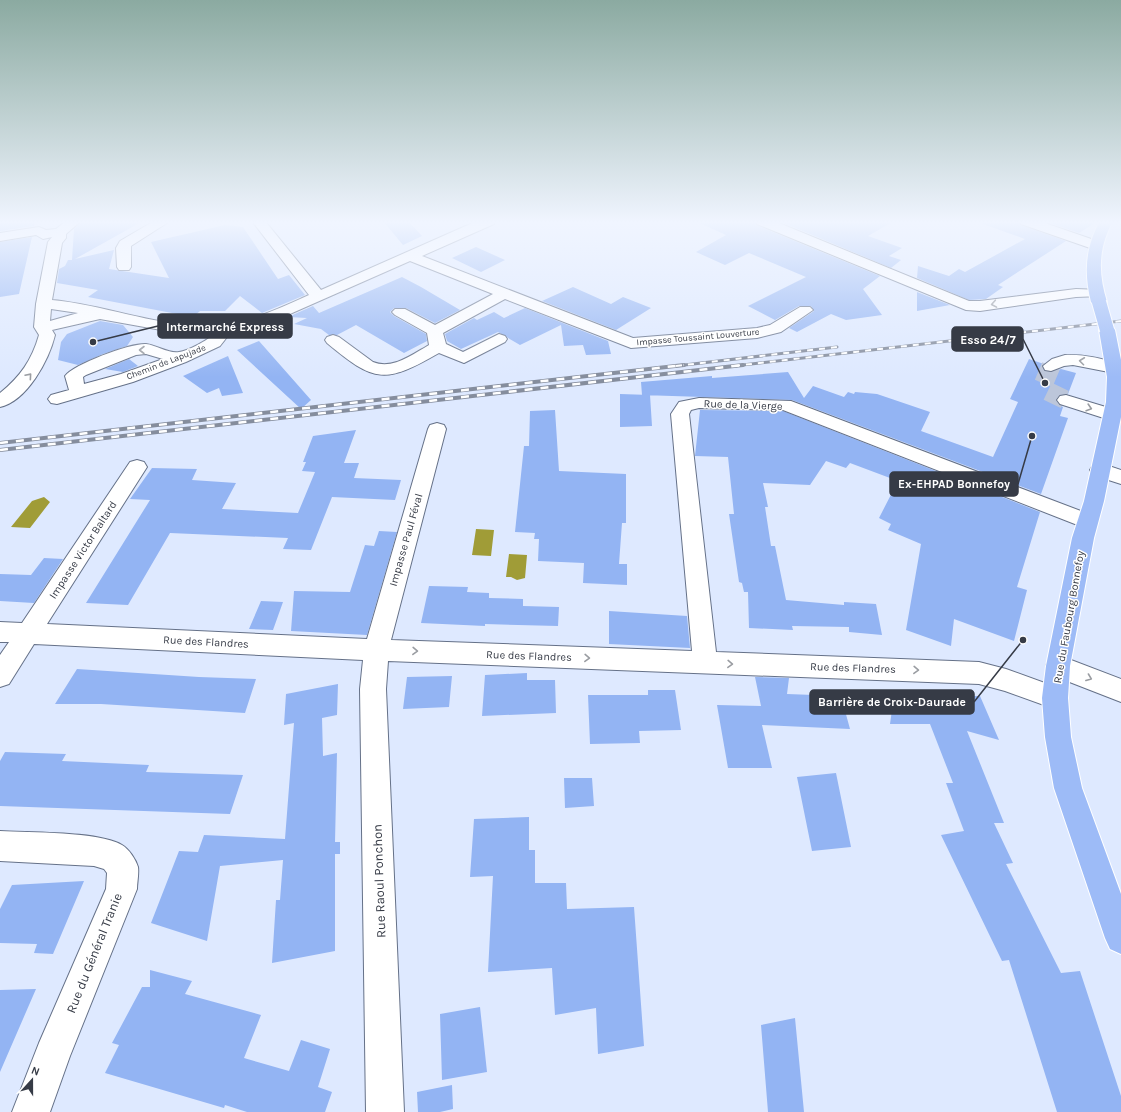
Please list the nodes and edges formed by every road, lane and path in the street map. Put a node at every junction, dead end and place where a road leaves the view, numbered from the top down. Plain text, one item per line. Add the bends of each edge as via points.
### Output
1 (49, 273) edge
2 (300, 273) edge
3 (373, 273) edge
4 (453, 273) edge
5 (886, 273) edge
6 (1093, 273) edge
7 (505, 293) junction
8 (319, 297) junction
9 (1098, 298) junction
10 (44, 304) junction
11 (805, 310) dead end
12 (400, 312) dead end
13 (104, 315) junction
14 (42, 327) junction
15 (224, 329) junction
16 (437, 339) junction
17 (499, 339) dead end
18 (333, 340) dead end
19 (1112, 347) edge
20 (180, 358) junction
21 (1051, 366) dead end
22 (0, 386) edge
23 (86, 390) junction
24 (57, 398) dead end
25 (1066, 400) tunnel mouth
26 (0, 402) edge
27 (1113, 415) junction
28 (437, 429) dead end
29 (137, 467) dead end
30 (1110, 474) edge
31 (1087, 521) junction
32 (0, 632) edge
33 (29, 633) junction
34 (376, 650) junction
35 (705, 663) junction
36 (1058, 666) junction
37 (0, 676) edge
38 (1121, 691) edge
39 (1055, 698) junction
40 (0, 846) edge
41 (1121, 938) edge
42 (32, 1112) edge
43 (385, 1112) edge

1 - 10 street
2 - 8 street
3 - 8 street
4 - 7 street, Impasse Toussaint Louverture
9 -> 5 street via 1076,293 974,306 956,302
6 - 9 main road, Rue du Faubourg Bonnefoy
7 - 11 street, Impasse Toussaint Louverture via 631,343 757,333 775,329
7 - 16 street
8 - 15 street via 269,318
9 - 19 main road, Rue du Faubourg Bonnefoy, bridge
10 - 13 street
10 - 14 street
12 - 16 street
13 - 14 street via 88,316
13 - 15 street via 189,330
14 - 22 street via 32,336 29,352 16,371
26 -> 14 street via 23,382 42,356 47,335
15 - 20 street, Chemin de Lapujade via 223,334 214,343
16 - 17 street via 464,358
16 - 18 street via 401,368 383,371 368,367
19 -> 21 street via 1056,362
19 - 27 main road, Rue du Faubourg Bonnefoy via 1116,377
20 - 23 street, Chemin de Lapujade
20 -> 23 street via 146,349 133,350 80,370 74,376 76,387
23 - 24 street, Chemin de Lapujade
25 -> 27 street
27 - 30 main road, Rue du Faubourg Bonnefoy
28 - 34 street, Impasse Paul Féval
29 - 33 street, Impasse Victor Baltard
30 - 31 main road, Rue du Faubourg Bonnefoy via 1094,501
31 - 35 street, Rue de la Vierge via 785,405 699,403 685,406 680,414
31 - 36 main road, Rue du Faubourg Bonnefoy
32 - 33 street, Rue des Flandres
33 - 34 street, Rue des Flandres
33 - 37 street, Impasse Victor Baltard
34 -> 35 street, Rue des Flandres
34 - 43 street, Rue Raoul Ponchon via 373,689
35 -> 39 street, Rue des Flandres via 979,673
36 -> 38 street
36 - 39 main road, Rue du Faubourg Bonnefoy
39 - 41 main road, Rue du Faubourg Bonnefoy via 1058,737 1068,788
40 - 42 street, Rue du Général Tranie via 94,851 113,856 122,868 121,889 52,1056

